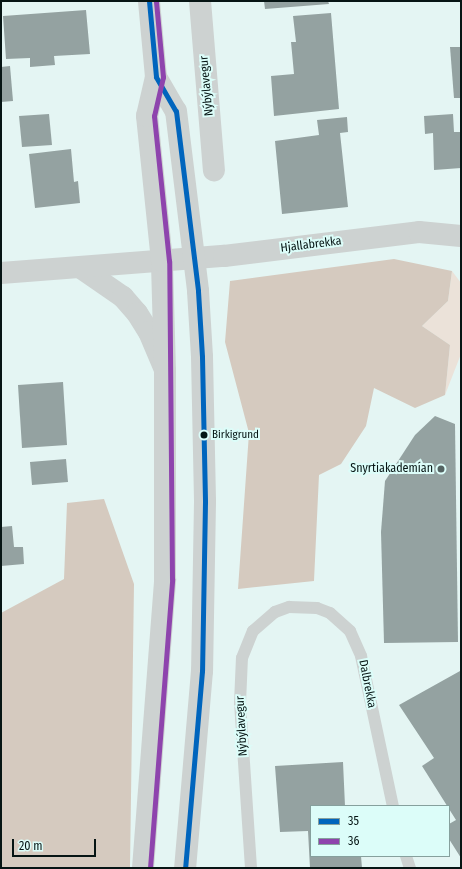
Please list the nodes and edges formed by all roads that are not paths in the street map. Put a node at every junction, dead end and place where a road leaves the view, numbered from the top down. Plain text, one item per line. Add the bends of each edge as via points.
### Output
1 (150, 1) edge
2 (200, 1) edge
3 (156, 78) junction
4 (214, 170) dead end
5 (461, 236) edge
6 (194, 259) junction
7 (162, 261) junction
8 (81, 268) junction
9 (1, 273) edge
10 (165, 371) junction
11 (289, 607) joint
12 (393, 805) edge
13 (406, 857) edge
14 (143, 868) edge
15 (185, 868) edge
16 (251, 868) edge
17 (410, 868) edge

1 - 3 main road
2 - 4 main road, Nýbýlavegur
3 - 6 main road via 176,111
3 - 7 main road via 147,116
5 - 6 main road, Hjallabrekka via 419,232
6 - 7 main road, Hjallabrekka
6 - 15 main road via 202,356 205,509 202,671
7 - 8 main road
7 - 10 main road
8 - 9 main road
8 - 10 main road via 123,298 138,313
10 - 14 main road via 165,579
11 - 12 lane, Dalbrekka via 317,608 330,613 341,621 357,643
11 - 16 lane, Nýbýlavegur via 263,620 253,631 242,658 240,703
13 - 17 lane

